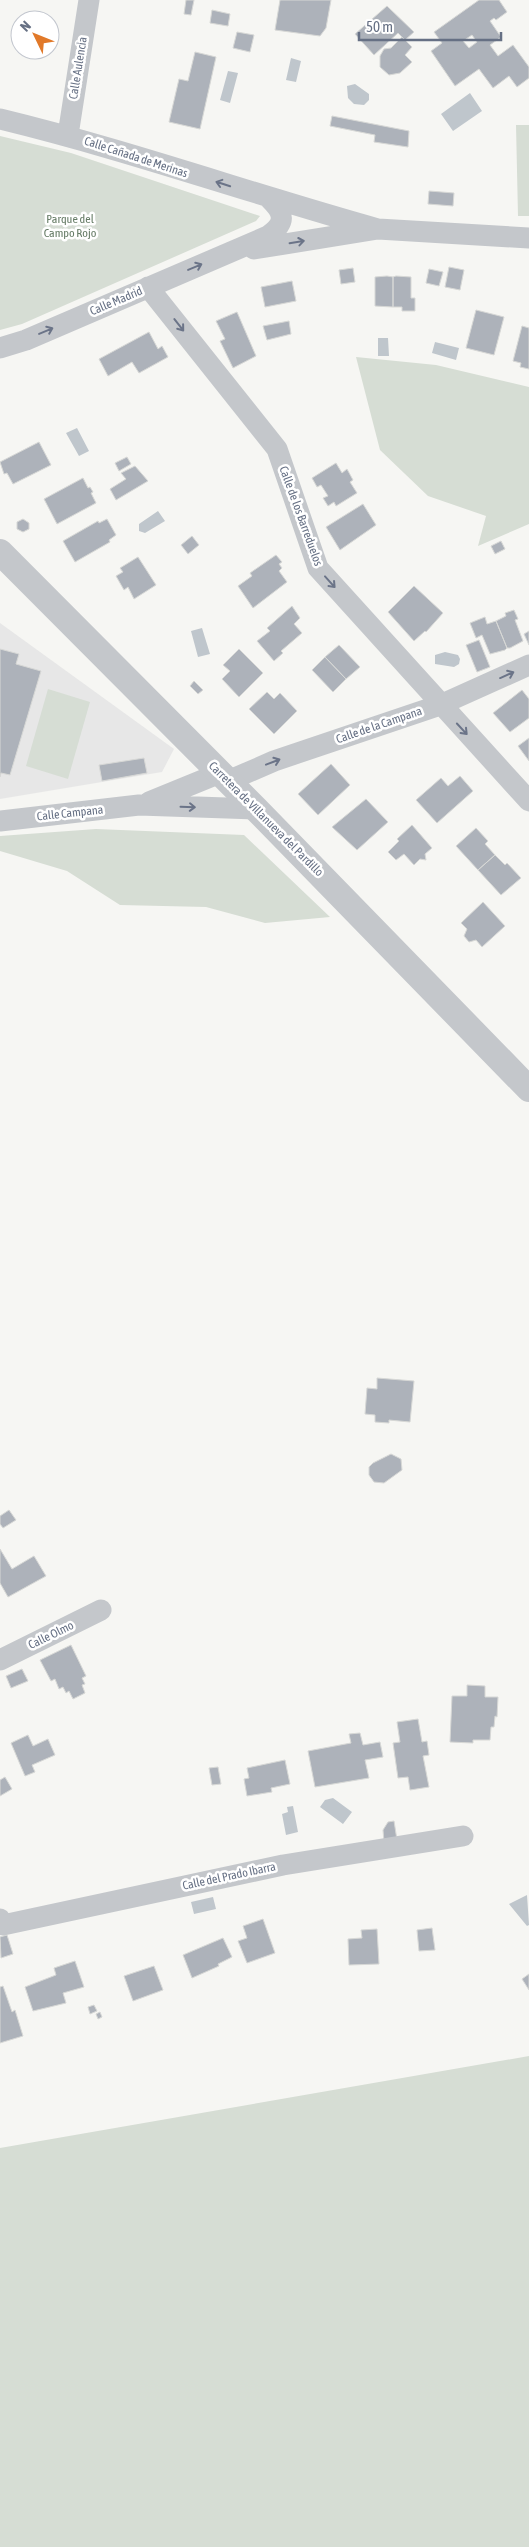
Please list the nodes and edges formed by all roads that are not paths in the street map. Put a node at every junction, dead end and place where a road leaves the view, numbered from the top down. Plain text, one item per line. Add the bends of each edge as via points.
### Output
1 (89, 0) edge
2 (0, 119) edge
3 (68, 135) junction
4 (270, 199) junction
5 (378, 229) junction
6 (529, 238) edge
7 (231, 252) junction
8 (148, 287) junction
9 (0, 348) edge
10 (0, 552) edge
11 (529, 665) edge
12 (440, 705) junction
13 (224, 777) junction
14 (529, 801) edge
15 (139, 805) junction
16 (256, 809) junction
17 (0, 820) edge
18 (529, 1089) edge
19 (102, 1610) dead end
20 (0, 1660) edge
21 (463, 1836) dead end
22 (0, 1919) edge

1 - 3 street, Calle Aulencia
2 - 3 street, Calle Cañada de Merinas
4 -> 3 street, Calle Cañada de Merinas
4 - 5 street, Calle Cañada de Merinas
4 - 7 street, Calle Madrid via 281,213 281,224 276,230
5 - 6 street
7 -> 5 street, Calle Madrid
8 -> 7 street, Calle Madrid
9 -> 8 street, Calle Madrid via 26,340
8 -> 12 street, Calle de los Barreduelos via 277,449 318,568
10 - 13 street, Carretera de Villanueva del Pardillo
12 -> 11 street, Calle de la Campana
13 -> 12 street, Calle de la Campana
12 -> 14 street, Calle de los Barreduelos
13 - 15 street, Calle de la Campana
13 - 16 street, Carretera de Villanueva del Pardillo
15 -> 16 street
15 - 17 street, Calle Campana
16 - 18 street, Carretera de Villanueva del Pardillo
19 - 20 street, Calle Olmo
21 - 22 street, Calle del Prado Ibarra via 283,1865 3,1925

